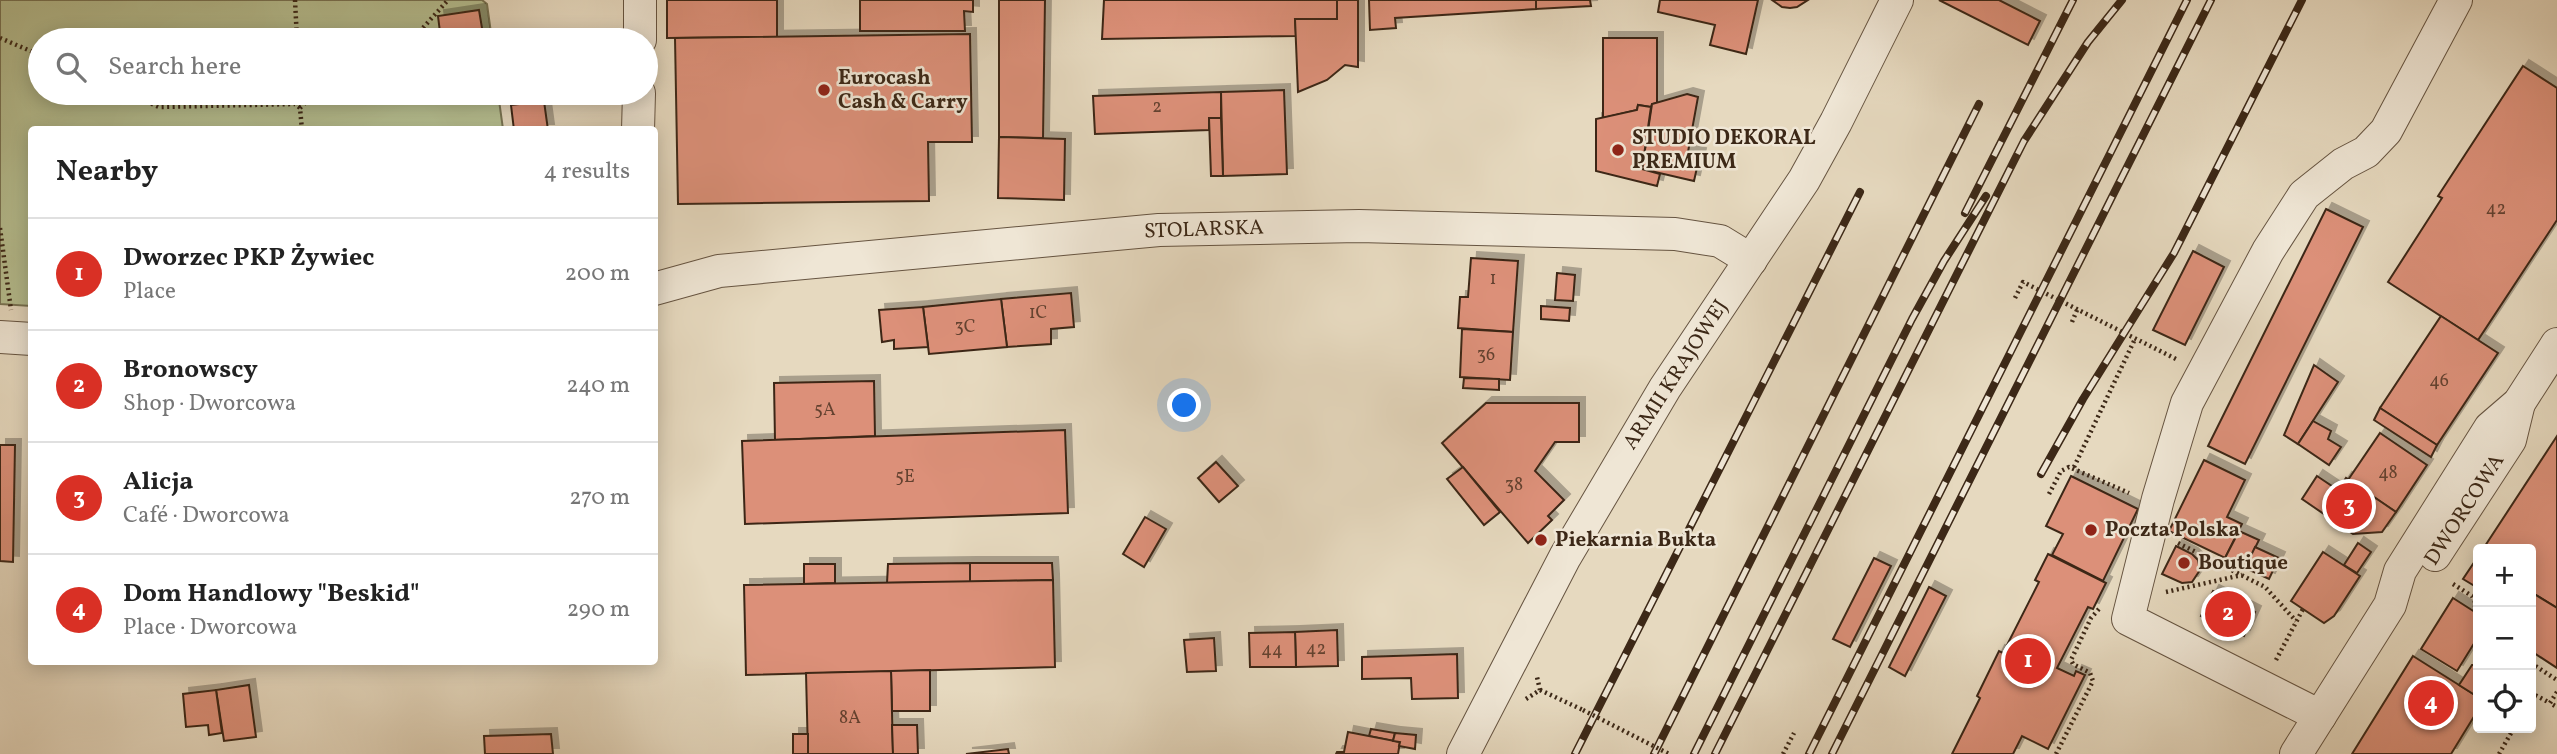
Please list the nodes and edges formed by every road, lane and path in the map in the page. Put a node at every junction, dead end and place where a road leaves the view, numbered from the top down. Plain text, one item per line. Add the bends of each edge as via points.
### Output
1 (295, 0) edge
2 (447, 0) edge
3 (640, 0) edge
4 (1897, 0) edge
5 (2456, 0) edge
6 (296, 28) edge
7 (422, 28) edge
8 (640, 28) edge
9 (0, 38) edge
10 (28, 50) edge
11 (154, 105) edge
12 (250, 105) edge
13 (296, 105) edge
14 (303, 105) edge
15 (639, 105) edge
16 (300, 108) junction
17 (302, 126) edge
18 (638, 126) edge
19 (0, 228) edge
20 (1751, 260) junction
21 (658, 288) edge
22 (2015, 298) dead end
23 (2077, 310) junction
24 (2072, 323) dead end
25 (14, 338) edge
26 (2136, 339) junction
27 (2557, 344) edge
28 (2203, 374) junction
29 (2074, 467) junction
30 (2119, 489) junction
31 (2049, 494) dead end
32 (2137, 497) dead end
33 (2115, 498) dead end
34 (2176, 542) dead end
35 (2242, 575) junction
36 (2453, 584) dead end
37 (2164, 592) dead end
38 (2473, 598) edge
39 (2100, 608) dead end
40 (2303, 609) dead end
41 (2084, 614) dead end
42 (2091, 618) junction
43 (2296, 621) junction
44 (2264, 654) dead end
45 (2276, 660) junction
46 (2285, 665) dead end
47 (2536, 666) edge
48 (2556, 678) edge
49 (1540, 690) dead end
50 (2557, 692) edge
51 (2536, 696) edge
52 (2550, 703) junction
53 (2557, 707) edge
54 (2066, 713) dead end
55 (2320, 716) junction
56 (2074, 717) junction
57 (1794, 733) dead end
58 (2511, 733) edge
59 (1463, 754) edge
60 (1669, 754) edge
61 (1783, 754) edge
62 (2056, 754) edge
63 (2296, 754) edge
64 (2499, 754) edge

1 - 6 path
2 - 7 path
3 - 8 street
4 - 20 street, ARMII KRAJOWEJ via 1816,157
5 - 28 street via 2386,131 2366,152 2304,195 2268,251
9 - 10 path
11 - 12 path
13 - 16 path
14 - 16 path
15 - 18 street
16 - 17 path
19 - 25 path
20 - 21 street, STOLARSKA via 1720,241 1675,234 1359,226 1159,230 719,271
20 - 59 street, ARMII KRAJOWEJ via 1632,442 1565,557
22 - 23 path via 2023,282
23 - 24 path
23 - 26 path
26 - 28 path
26 - 29 path
27 - 55 street, DWORCOWA via 2519,403 2490,428 2400,571 2390,605
28 - 55 street via 2187,403 2173,448 2128,619
29 - 30 path
29 - 31 path via 2061,471
30 - 32 path
30 - 33 path
34 - 35 path
35 - 37 path
35 - 43 path via 2265,587
36 - 38 path
39 - 42 path
40 - 43 path
41 - 42 path
42 - 56 path via 2072,656 2073,664 2090,673 2093,681
43 - 45 path
44 - 45 path
45 - 46 path
47 - 48 path
49 - 60 path, bridge
50 - 52 path
51 - 52 path
52 - 53 path
54 - 56 path
55 - 63 street, DWORCOWA
56 - 62 path
57 - 61 path
58 - 64 path

